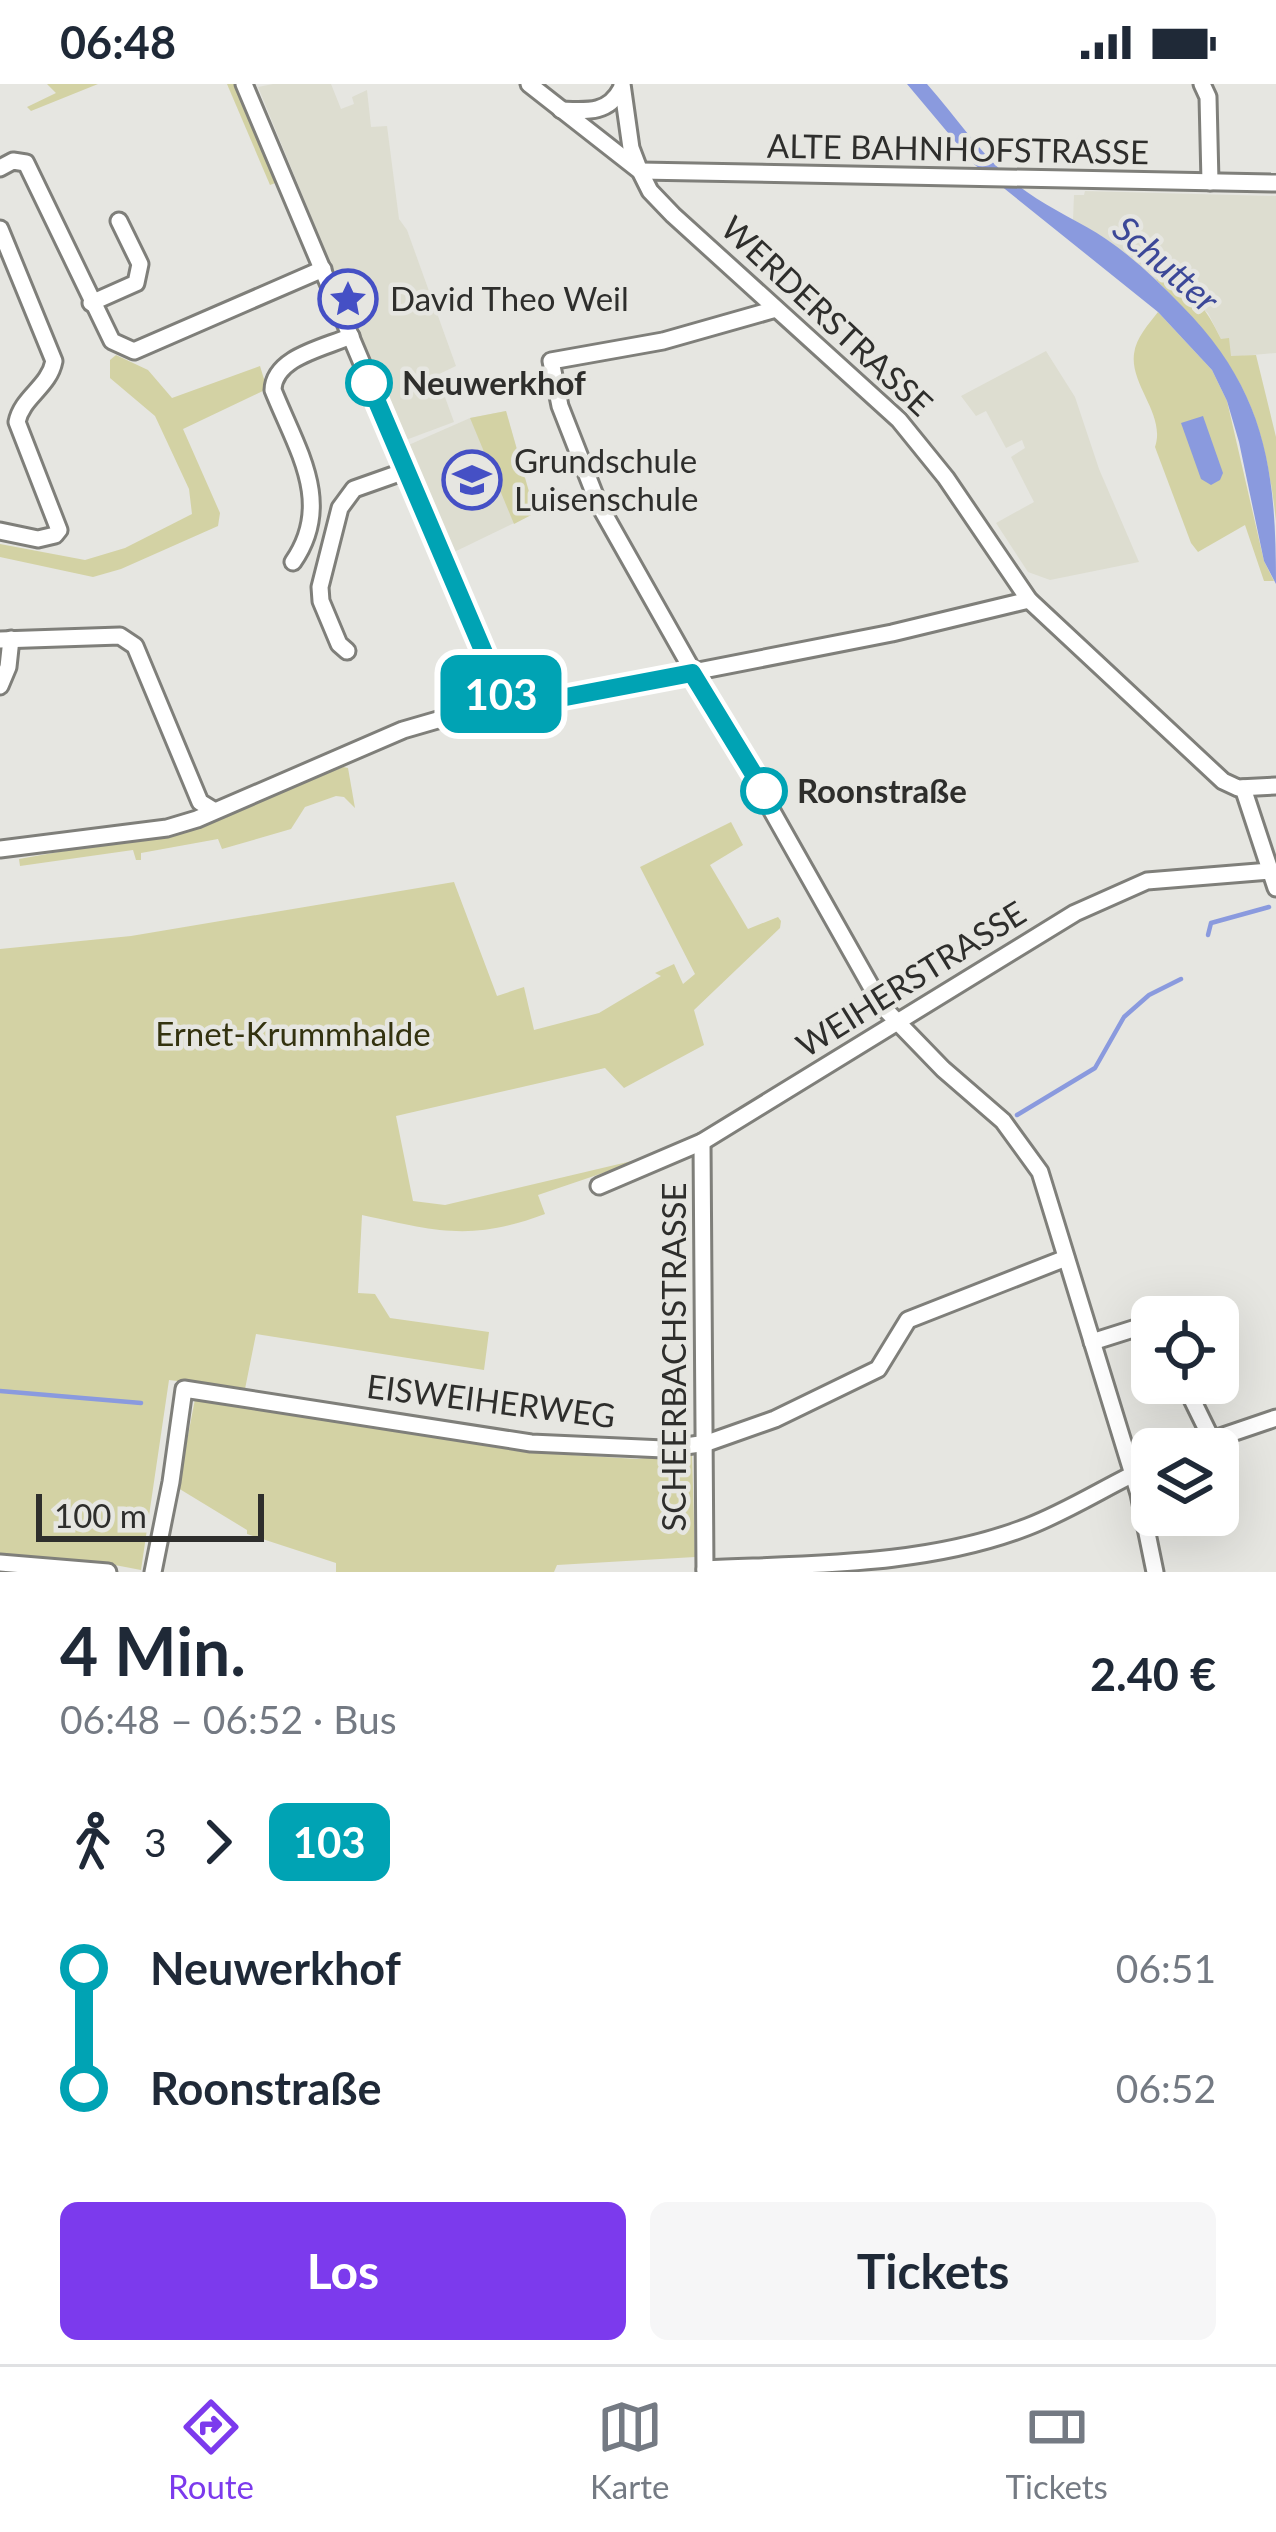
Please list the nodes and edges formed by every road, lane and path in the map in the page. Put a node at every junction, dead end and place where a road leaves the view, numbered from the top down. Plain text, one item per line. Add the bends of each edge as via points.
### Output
1 (244, 84) edge
2 (530, 84) edge
3 (1202, 84) edge
4 (622, 85) edge
5 (561, 110) junction
6 (0, 168) edge
7 (640, 171) junction
8 (1210, 182) junction
9 (1276, 183) edge
10 (119, 221) dead end
11 (0, 229) edge
12 (323, 269) junction
13 (91, 303) junction
14 (776, 308) junction
15 (351, 336) junction
16 (405, 471) junction
17 (0, 531) edge
18 (293, 562) dead end
19 (1029, 600) junction
20 (5, 640) edge
21 (347, 651) dead end
22 (692, 673) junction
23 (0, 686) edge
24 (505, 702) junction
25 (1276, 786) edge
26 (1243, 788) junction
27 (213, 810) junction
28 (0, 849) edge
29 (1270, 871) junction
30 (1276, 888) edge
31 (896, 1025) junction
32 (702, 1142) junction
33 (599, 1186) dead end
34 (1066, 1258) junction
35 (1131, 1330) edge
36 (1092, 1342) junction
37 (1276, 1418) edge
38 (1239, 1429) edge
39 (707, 1443) junction
40 (1130, 1475) junction
41 (0, 1563) edge
42 (705, 1570) edge
43 (108, 1572) edge
44 (153, 1572) edge
45 (1155, 1572) edge

1 - 12 street
2 - 5 street, WERDERSTRASSE
3 - 8 street
4 - 5 street via 600,109
4 - 7 street
5 - 7 street, WERDERSTRASSE
6 - 13 street via 26,163
7 - 8 street, ALTE BAHNHOFSTRASSE
7 - 14 street, WERDERSTRASSE via 673,215
8 - 9 street, ALTE BAHNHOFSTRASSE
10 - 13 street via 140,264 136,283
11 - 17 street via 54,361 17,422 58,523 55,535 38,538
12 - 13 street via 134,351 112,341
12 - 15 street
14 - 19 street, WERDERSTRASSE via 899,420
14 - 22 street via 550,362 598,503
15 - 16 street
15 - 18 street via 273,377 314,500 309,534
16 - 21 street via 354,489 340,508 320,587
16 - 24 street
19 - 22 street
19 - 26 street, WERDERSTRASSE via 1223,781
20 - 23 street
20 - 27 street via 128,639 200,802
22 - 24 street
22 - 31 street
24 - 27 street via 403,730
25 - 26 street
26 - 29 street
27 - 28 street via 167,828
29 - 30 street
29 - 31 street, WEIHERSTRASSE via 1147,881 1075,913
31 - 32 street, WEIHERSTRASSE
31 - 34 street via 1028,1152
32 - 33 street, WEIHERSTRASSE
32 - 39 street, SCHEERBACHSTRASSE
34 - 36 street
34 - 39 street, EISWEIHERWEG via 908,1320 878,1369
35 - 36 street
36 - 40 street
37 - 38 street
39 - 42 street, SCHEERBACHSTRASSE
39 - 44 street, EISWEIHERWEG via 531,1443 184,1389
40 - 42 street via 1060,1514 986,1540 866,1561
40 - 45 street
41 - 43 street

